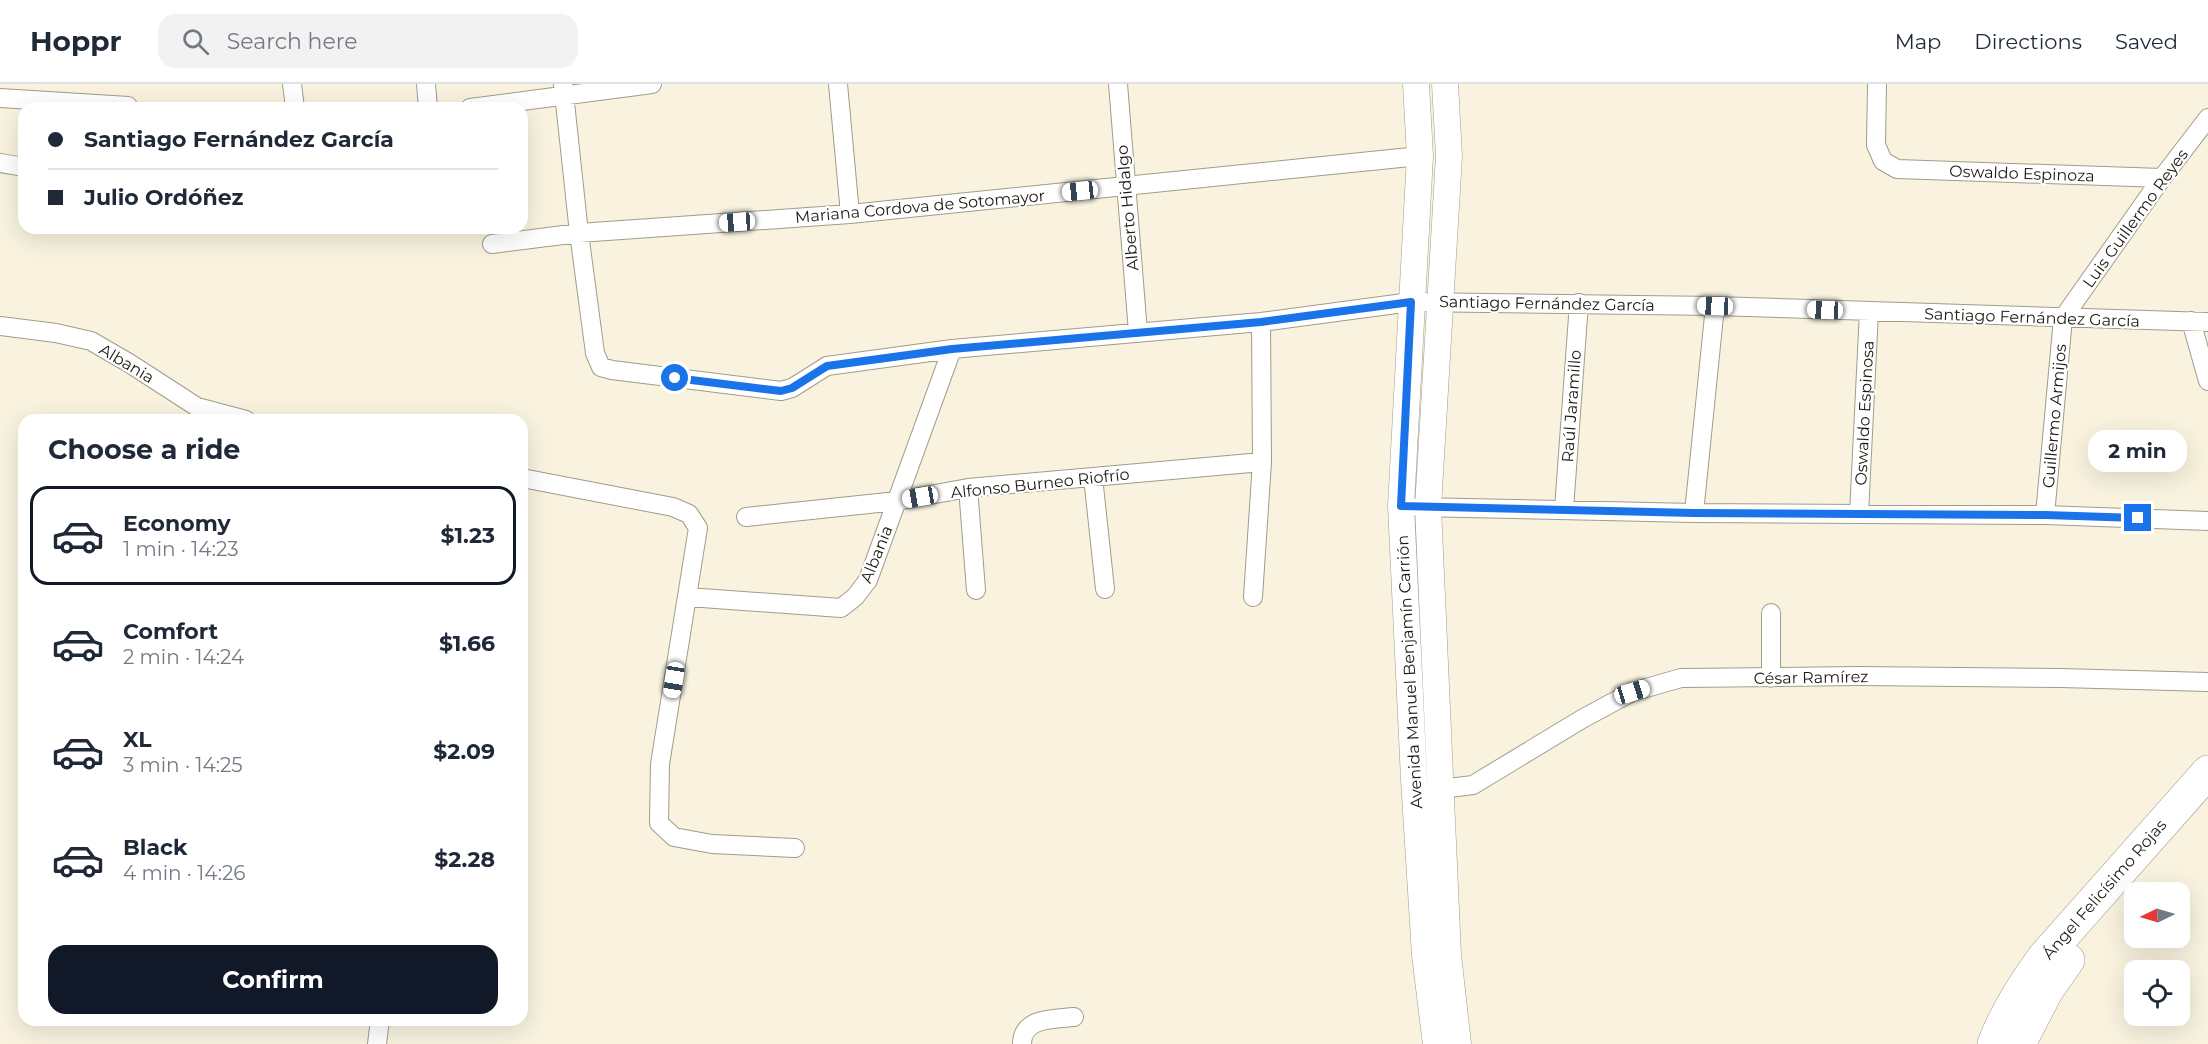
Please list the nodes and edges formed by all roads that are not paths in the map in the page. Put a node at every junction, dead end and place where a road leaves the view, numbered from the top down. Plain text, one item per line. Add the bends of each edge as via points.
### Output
1 (292, 84) edge
2 (426, 84) edge
3 (652, 84) edge
4 (838, 84) edge
5 (1118, 84) edge
6 (1416, 84) edge
7 (1445, 84) edge
8 (1876, 84) edge
9 (564, 90) edge
10 (0, 98) edge
11 (64, 102) edge
12 (294, 102) edge
13 (428, 102) edge
14 (501, 102) edge
15 (2208, 118) edge
16 (1420, 156) junction
17 (0, 164) edge
18 (18, 166) edge
19 (2162, 178) junction
20 (1125, 186) junction
21 (850, 214) junction
22 (579, 233) junction
23 (492, 244) dead end
24 (1411, 302) junction
25 (1440, 302) junction
26 (1579, 303) junction
27 (1715, 306) junction
28 (1869, 311) junction
29 (2063, 318) junction
30 (2199, 321) edge
31 (1261, 322) junction
32 (0, 326) edge
33 (1138, 332) junction
34 (952, 349) junction
35 (2208, 381) edge
36 (223, 414) edge
37 (1262, 462) junction
38 (1093, 477) junction
39 (528, 479) edge
40 (968, 488) junction
41 (897, 501) junction
42 (1401, 506) junction
43 (1428, 507) junction
44 (1564, 509) junction
45 (1694, 513) junction
46 (1859, 514) junction
47 (2045, 515) junction
48 (746, 517) dead end
49 (2208, 521) edge
50 (1105, 589) dead end
51 (976, 590) dead end
52 (688, 597) junction
53 (1253, 597) dead end
54 (1771, 613) dead end
55 (1771, 678) junction
56 (2208, 682) edge
57 (2208, 772) edge
58 (1441, 789) junction
59 (2208, 806) edge
60 (795, 848) dead end
61 (1074, 1017) dead end
62 (379, 1026) edge
63 (377, 1044) edge
64 (1022, 1044) edge
65 (1436, 1044) edge
66 (1458, 1044) edge
67 (1994, 1044) edge
68 (2019, 1044) edge

1 - 12 street
2 - 13 street
3 - 9 street
4 - 21 street
5 - 20 street, Alberto Hidalgo
6 - 16 main road, Avenida Manuel Benjamín Carrión
7 - 25 main road, Avenida Manuel Benjamín Carrión via 1449,156
8 - 19 street, Oswaldo Espinoza via 1876,145 1883,161 1897,169
9 - 14 street
9 - 22 street
10 - 11 street
15 - 19 street, Luis Guillermo Reyes
16 - 20 street, Mariana Cordova de Sotomayor
16 - 24 main road, Avenida Manuel Benjamín Carrión
17 - 18 street
19 - 29 street, Luis Guillermo Reyes
20 - 21 street, Mariana Cordova de Sotomayor
20 - 33 street, Alberto Hidalgo
21 - 22 street, Mariana Cordova de Sotomayor
22 - 23 street, Mariana Cordova de Sotomayor
22 - 34 street, Santiago Fernández García via 595,353 601,367 781,391 827,366
24 - 25 street, Santiago Fernández García
24 - 31 street, Santiago Fernández García
24 - 42 main road, Avenida Manuel Benjamín Carrión
25 - 26 street, Santiago Fernández García
25 - 43 main road, Avenida Manuel Benjamín Carrión
26 - 27 street, Santiago Fernández García
26 - 44 street, Raúl Jaramillo
27 - 28 street, Santiago Fernández García
27 - 45 street
28 - 29 street, Santiago Fernández García
28 - 46 street, Oswaldo Espinosa
29 - 30 street, Santiago Fernández García
29 - 47 street, Guillermo Armijos
30 - 35 street
31 - 33 street, Santiago Fernández García
31 - 37 street
32 - 36 street, Albania via 91,341 197,407
33 - 34 street, Santiago Fernández García
34 - 41 street, Albania
37 - 38 street, Alfonso Burneo Riofrío
37 - 53 street
38 - 40 street, Alfonso Burneo Riofrío
38 - 50 street
39 - 52 street via 673,507 689,514 698,528
40 - 41 street, Alfonso Burneo Riofrío
40 - 51 street
41 - 48 street, Alfonso Burneo Riofrío
41 - 52 street, Albania via 868,580 841,608
42 - 43 street
42 - 65 main road, Avenida Manuel Benjamín Carrión via 1424,944
43 - 44 street
43 - 58 main road, Avenida Manuel Benjamín Carrión
44 - 45 street
45 - 46 street
46 - 47 street
47 - 49 street
52 - 60 street via 660,764 659,823 674,837 712,844
54 - 55 street
55 - 56 street, César Ramírez
55 - 58 street, César Ramírez via 1681,678 1632,692 1473,785
57 - 67 highway, Ángel Felicísimo Rojas via 2044,957 2023,984
58 - 66 main road, Avenida Manuel Benjamín Carrión via 1448,955
59 - 68 highway, Ángel Felicísimo Rojas via 2076,950 2047,990
61 - 64 street via 1037,1021 1022,1037
62 - 63 street

